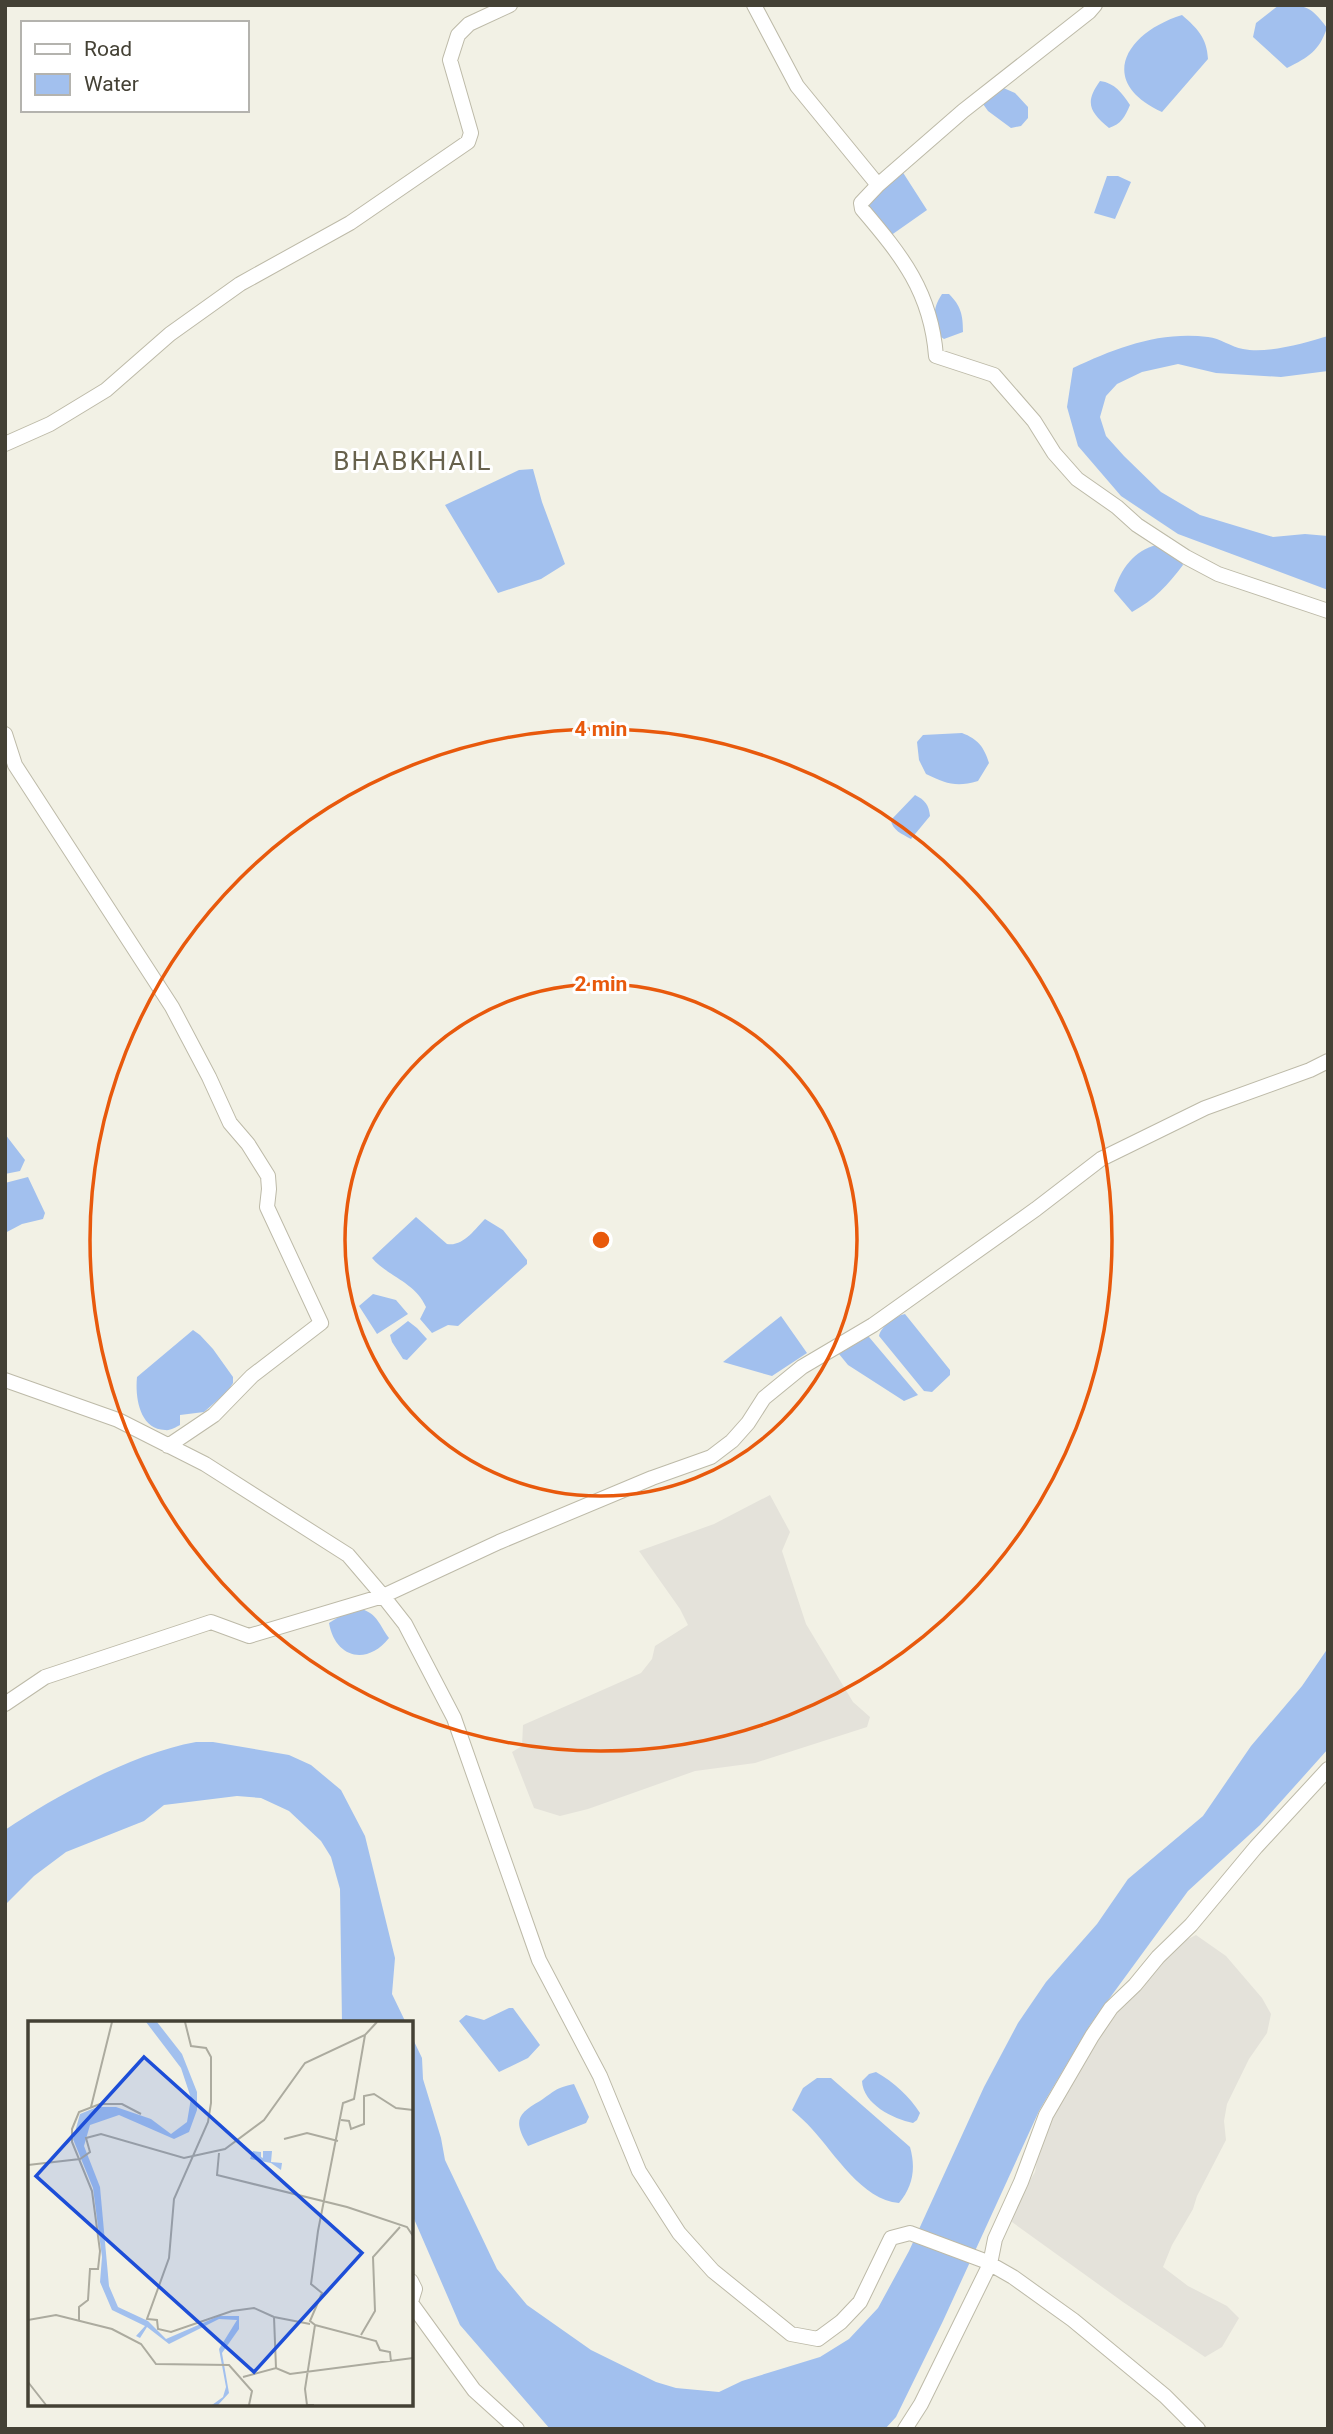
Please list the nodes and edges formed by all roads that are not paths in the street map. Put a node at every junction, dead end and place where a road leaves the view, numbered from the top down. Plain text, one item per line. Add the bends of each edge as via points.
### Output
1 (510, 5) edge
2 (754, 5) edge
3 (1095, 5) edge
4 (878, 185) junction
5 (5, 444) edge
6 (1328, 611) edge
7 (5, 734) edge
8 (1328, 1061) edge
9 (5, 1380) edge
10 (168, 1446) junction
11 (383, 1596) junction
12 (5, 1704) edge
13 (1328, 1769) edge
14 (988, 2262) junction
15 (413, 2305) edge
16 (517, 2429) edge
17 (905, 2429) edge
18 (1198, 2429) edge

1 - 5 street via 469,24 458,35 450,60 471,133 468,142 350,223 240,284 170,334 106,390 50,424
2 - 4 street via 797,86
3 - 4 street
4 - 6 street via 861,203 862,209 916,280 934,327 936,356 994,375 1077,479 1186,557 1218,574
7 - 10 street via 15,765 172,1007 230,1123 268,1175 267,1207 320,1323 251,1376 214,1415
8 - 11 street via 1205,1108 1101,1158 873,1325 802,1367 764,1398 732,1441 711,1457 499,1542
9 - 10 street via 118,1420
10 - 11 street via 205,1464 348,1555
11 - 12 street via 249,1636 211,1622 45,1677
11 - 14 street via 405,1624 454,1718 539,1959 600,2076 639,2171 679,2233 713,2272 791,2334 818,2339 860,2302 891,2238 910,2234
13 - 14 street via 1111,2008 1046,2115
14 - 17 street
14 - 18 street via 1073,2320
15 - 16 street via 474,2390

